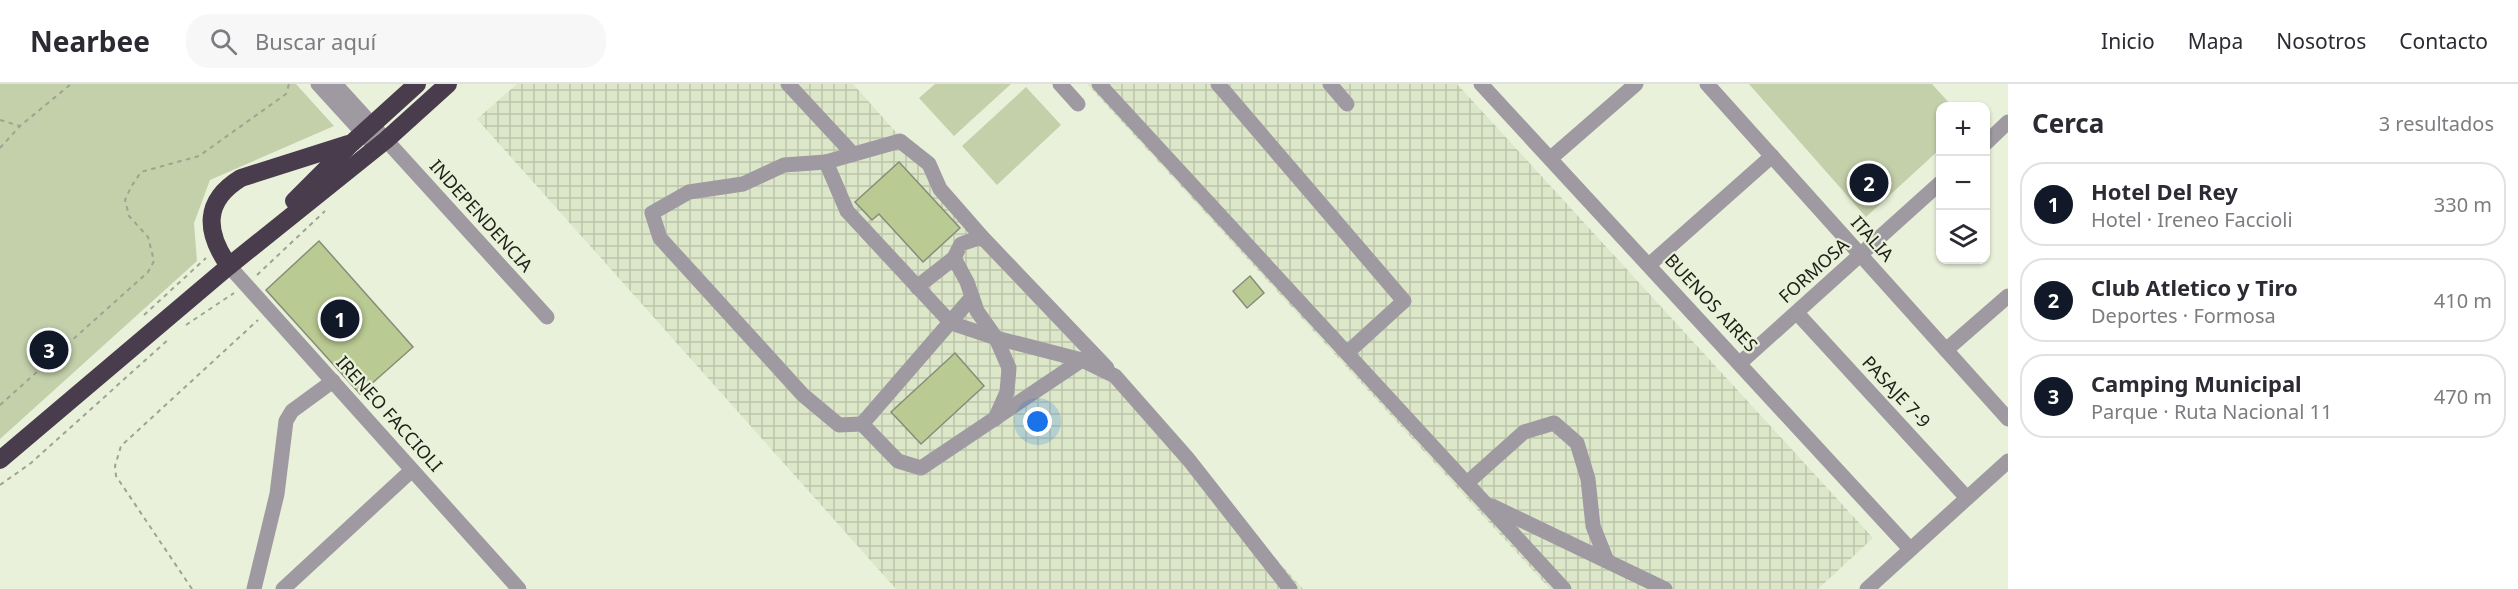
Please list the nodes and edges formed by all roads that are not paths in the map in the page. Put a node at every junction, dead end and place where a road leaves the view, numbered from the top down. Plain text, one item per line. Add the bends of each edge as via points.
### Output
1 (318, 84) edge
2 (335, 84) edge
3 (417, 84) edge
4 (448, 84) edge
5 (788, 84) edge
6 (1060, 84) edge
7 (1099, 84) edge
8 (1218, 84) edge
9 (1330, 84) edge
10 (1481, 84) edge
11 (1636, 84) edge
12 (1707, 84) edge
13 (1078, 104) dead end
14 (1347, 104) dead end
15 (2008, 122) edge
16 (362, 133) junction
17 (1990, 139) edge
18 (381, 144) junction
19 (853, 154) junction
20 (1772, 156) junction
21 (1551, 158) junction
22 (826, 162) junction
23 (1936, 188) edge
24 (982, 237) junction
25 (1861, 255) junction
26 (954, 258) junction
27 (1649, 265) junction
28 (229, 266) junction
29 (917, 287) junction
30 (2008, 296) edge
31 (972, 297) junction
32 (1797, 313) junction
33 (547, 317) dead end
34 (951, 323) junction
35 (996, 338) junction
36 (1946, 350) junction
37 (1347, 353) junction
38 (1082, 360) junction
39 (1740, 363) junction
40 (1114, 376) junction
41 (333, 381) junction
42 (995, 419) junction
43 (2008, 419) edge
44 (862, 424) junction
45 (0, 460) edge
46 (2008, 461) edge
47 (412, 470) junction
48 (1467, 483) junction
49 (1967, 498) junction
50 (1484, 502) junction
51 (1910, 549) junction
52 (1607, 561) junction
53 (254, 589) edge
54 (283, 589) edge
55 (519, 589) edge
56 (1290, 589) edge
57 (1564, 589) edge
58 (1665, 589) edge
59 (1867, 589) edge

1 - 16 street
2 - 16 street
3 - 16 highway
4 - 18 highway
5 - 19 street
6 - 13 street
7 - 37 street
8 - 37 street via 1404,301
9 - 14 street
10 - 21 street, BUENOS AIRES
11 - 21 street
12 - 20 street, ITALIA
15 - 17 street
16 - 18 street, INDEPENDENCIA
16 - 28 highway
16 - 28 highway via 228,186 218,197 211,218 219,252
18 - 28 highway
18 - 33 street, INDEPENDENCIA
19 - 22 street
19 - 24 street via 900,141 928,165 940,189
20 - 25 street, ITALIA
20 - 27 street
21 - 27 street, BUENOS AIRES
22 - 29 street via 847,211
22 - 44 street via 784,165 743,184 689,192 652,213 660,238 803,395 838,425
23 - 25 street, FORMOSA
24 - 26 street via 961,244
24 - 40 street
25 - 32 street, FORMOSA
25 - 36 street, ITALIA
26 - 29 street
26 - 31 street
27 - 39 street, BUENOS AIRES
28 - 41 street, IRENEO FACCIOLI
28 - 45 highway
29 - 34 street
30 - 36 street
31 - 34 street
31 - 35 street
32 - 39 street, FORMOSA
32 - 49 street, PASAJE 7-9
34 - 35 street
34 - 44 street
35 - 38 street
35 - 42 street via 1008,368 1007,392
36 - 43 street, ITALIA
37 - 48 street
38 - 40 street
38 - 42 street
39 - 51 street, BUENOS AIRES
40 - 56 street via 1189,460
41 - 47 street, IRENEO FACCIOLI
41 - 53 street via 292,411 286,421 277,494
42 - 44 street via 921,468 898,461
46 - 49 street
47 - 54 street
47 - 55 street, IRENEO FACCIOLI
48 - 50 street
48 - 52 street via 1524,432 1554,423 1577,443 1588,479 1593,526
49 - 51 street
50 - 52 street
50 - 57 street
51 - 59 street
52 - 58 street

